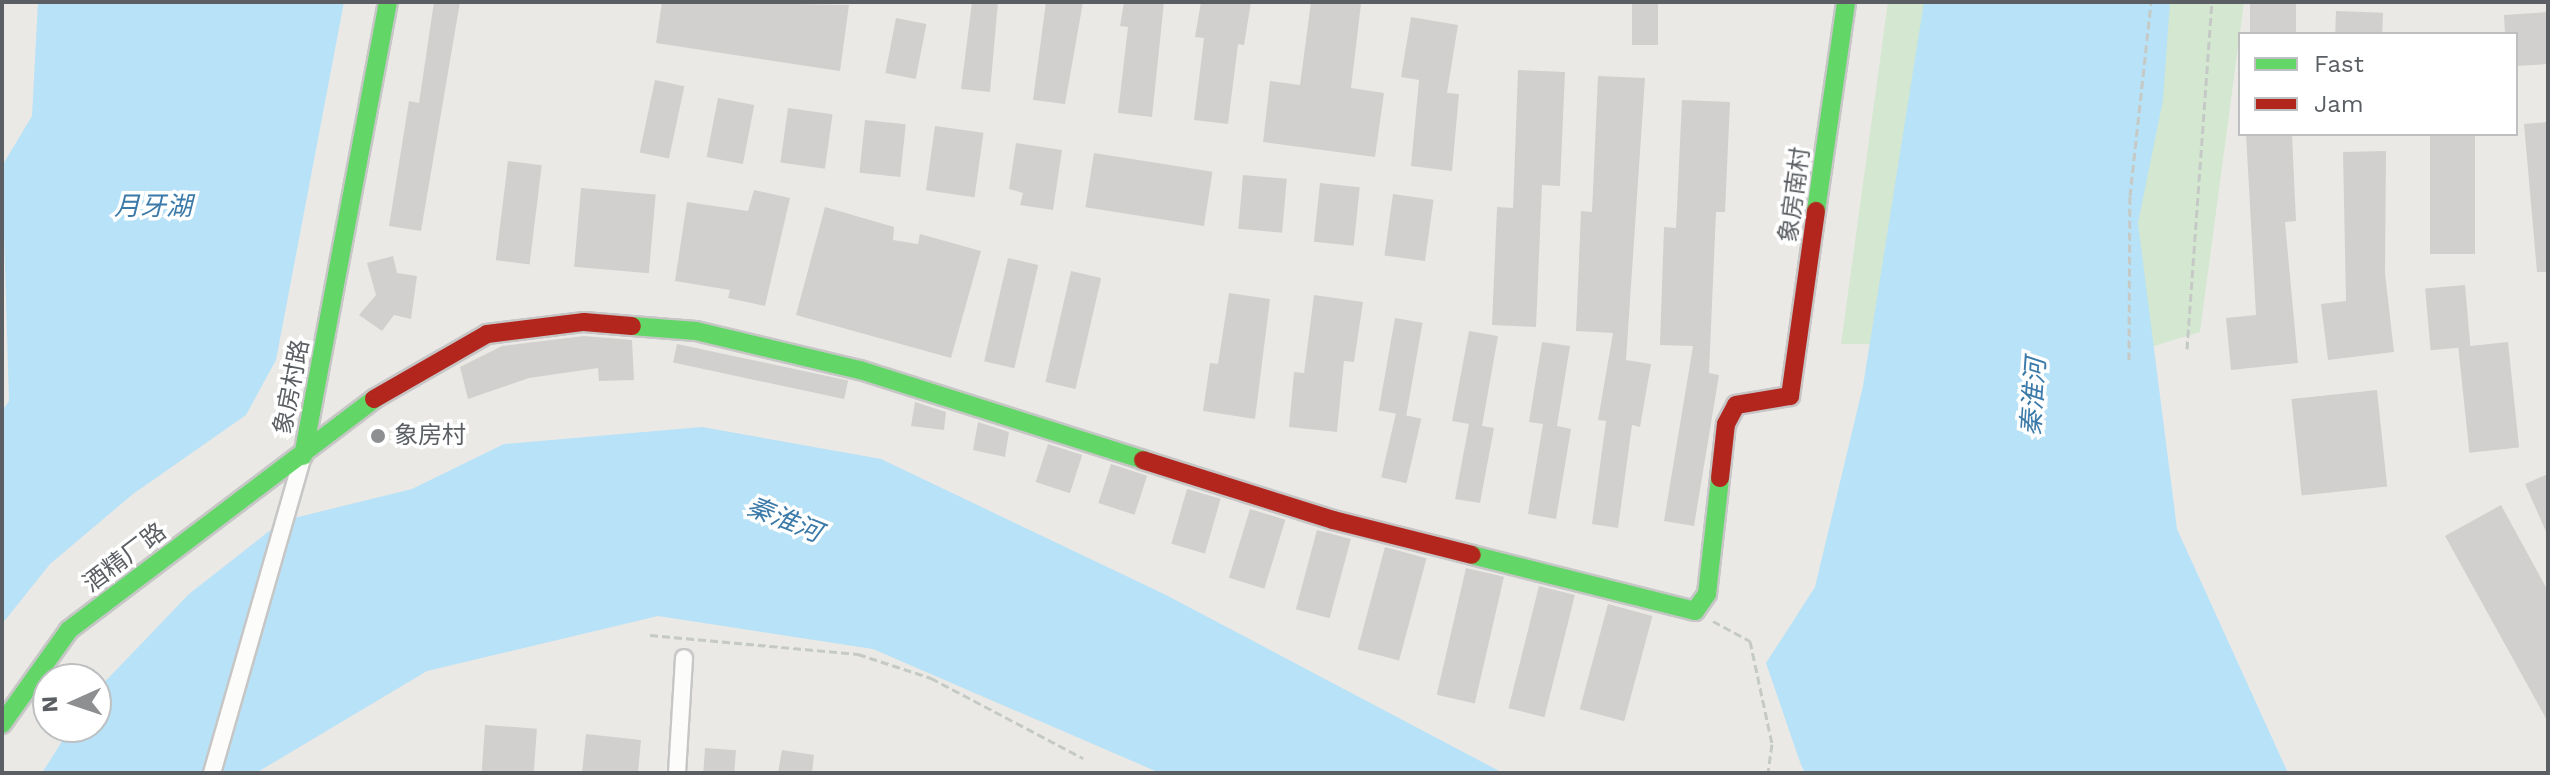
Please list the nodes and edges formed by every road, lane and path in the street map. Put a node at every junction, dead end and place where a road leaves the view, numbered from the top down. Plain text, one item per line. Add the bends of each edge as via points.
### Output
1 (388, 2) edge
2 (1846, 2) edge
3 (2151, 2) edge
4 (2212, 2) edge
5 (2187, 349) dead end
6 (2129, 360) dead end
7 (303, 456) junction
8 (1695, 611) junction
9 (650, 635) dead end
10 (684, 658) dead end
11 (2, 724) edge
12 (1083, 758) dead end
13 (212, 773) edge
14 (677, 773) edge
15 (1768, 773) edge

1 - 7 street, 象房村路
2 - 8 street, 象房南村 via 1790,396 1736,405 1726,424 1707,594
3 - 6 path via 2130,196
4 - 5 path
7 - 8 street, 酒精厂路 via 405,376 487,334 584,322 696,331 860,370 1333,520
7 - 11 street, 酒精厂路 via 69,630
7 - 13 street, 象房村路
8 - 15 path via 1750,641 1772,744
9 - 12 path via 858,654 931,678
10 - 14 street

